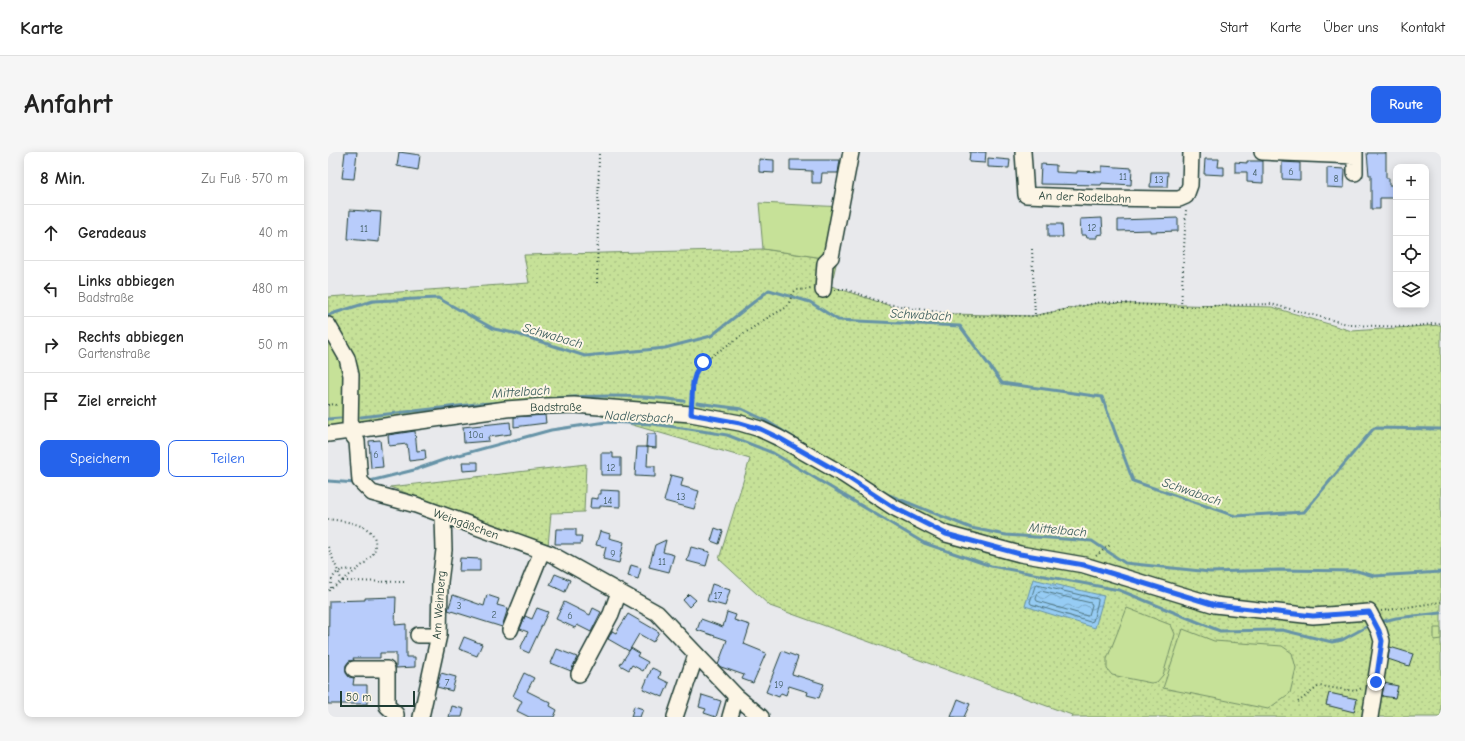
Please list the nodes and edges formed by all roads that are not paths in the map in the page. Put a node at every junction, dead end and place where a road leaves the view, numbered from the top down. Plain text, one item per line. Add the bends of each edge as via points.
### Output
1 (851, 152) edge
2 (1023, 152) edge
3 (1191, 152) edge
4 (1262, 152) edge
5 (1355, 154) edge
6 (1355, 173) dead end
7 (823, 290) road end
8 (328, 325) edge
9 (350, 432) junction
10 (328, 434) edge
11 (443, 516) junction
12 (542, 551) junction
13 (619, 592) junction
14 (510, 630) dead end
15 (418, 634) dead end
16 (439, 634) junction
17 (696, 655) junction
18 (354, 669) dead end
19 (579, 674) dead end
20 (736, 696) junction
21 (396, 717) edge
22 (421, 717) edge
23 (675, 717) edge
24 (730, 717) edge
25 (761, 717) edge
26 (1370, 717) edge

1 - 7 street via 831,258 825,263
2 - 3 street, An der Rodelbahn via 1026,195 1169,199 1186,196 1190,185
4 - 5 street
5 - 6 street
8 - 9 street via 347,358 351,375
9 - 10 street, Badstraße
9 - 11 street, Weingäßchen via 356,441 360,481 372,493 416,505
9 - 26 street, Badstraße via 506,409 574,405 691,414 740,423 766,432 844,475 893,507 946,534 1020,554 1084,565 1215,605 1373,621 1382,641
11 - 12 street, Weingäßchen
11 - 16 street, Am Weinberg via 444,550 440,582
12 - 13 street, Weingäßchen
12 - 14 street
13 - 17 street, Weingäßchen via 657,613
13 - 19 street via 611,614
15 - 16 street
16 - 22 street, Am Weinberg
17 - 20 street, Weingäßchen
17 - 23 street
18 - 21 street via 387,669 387,706
20 - 24 street
20 - 25 street, Weingäßchen

